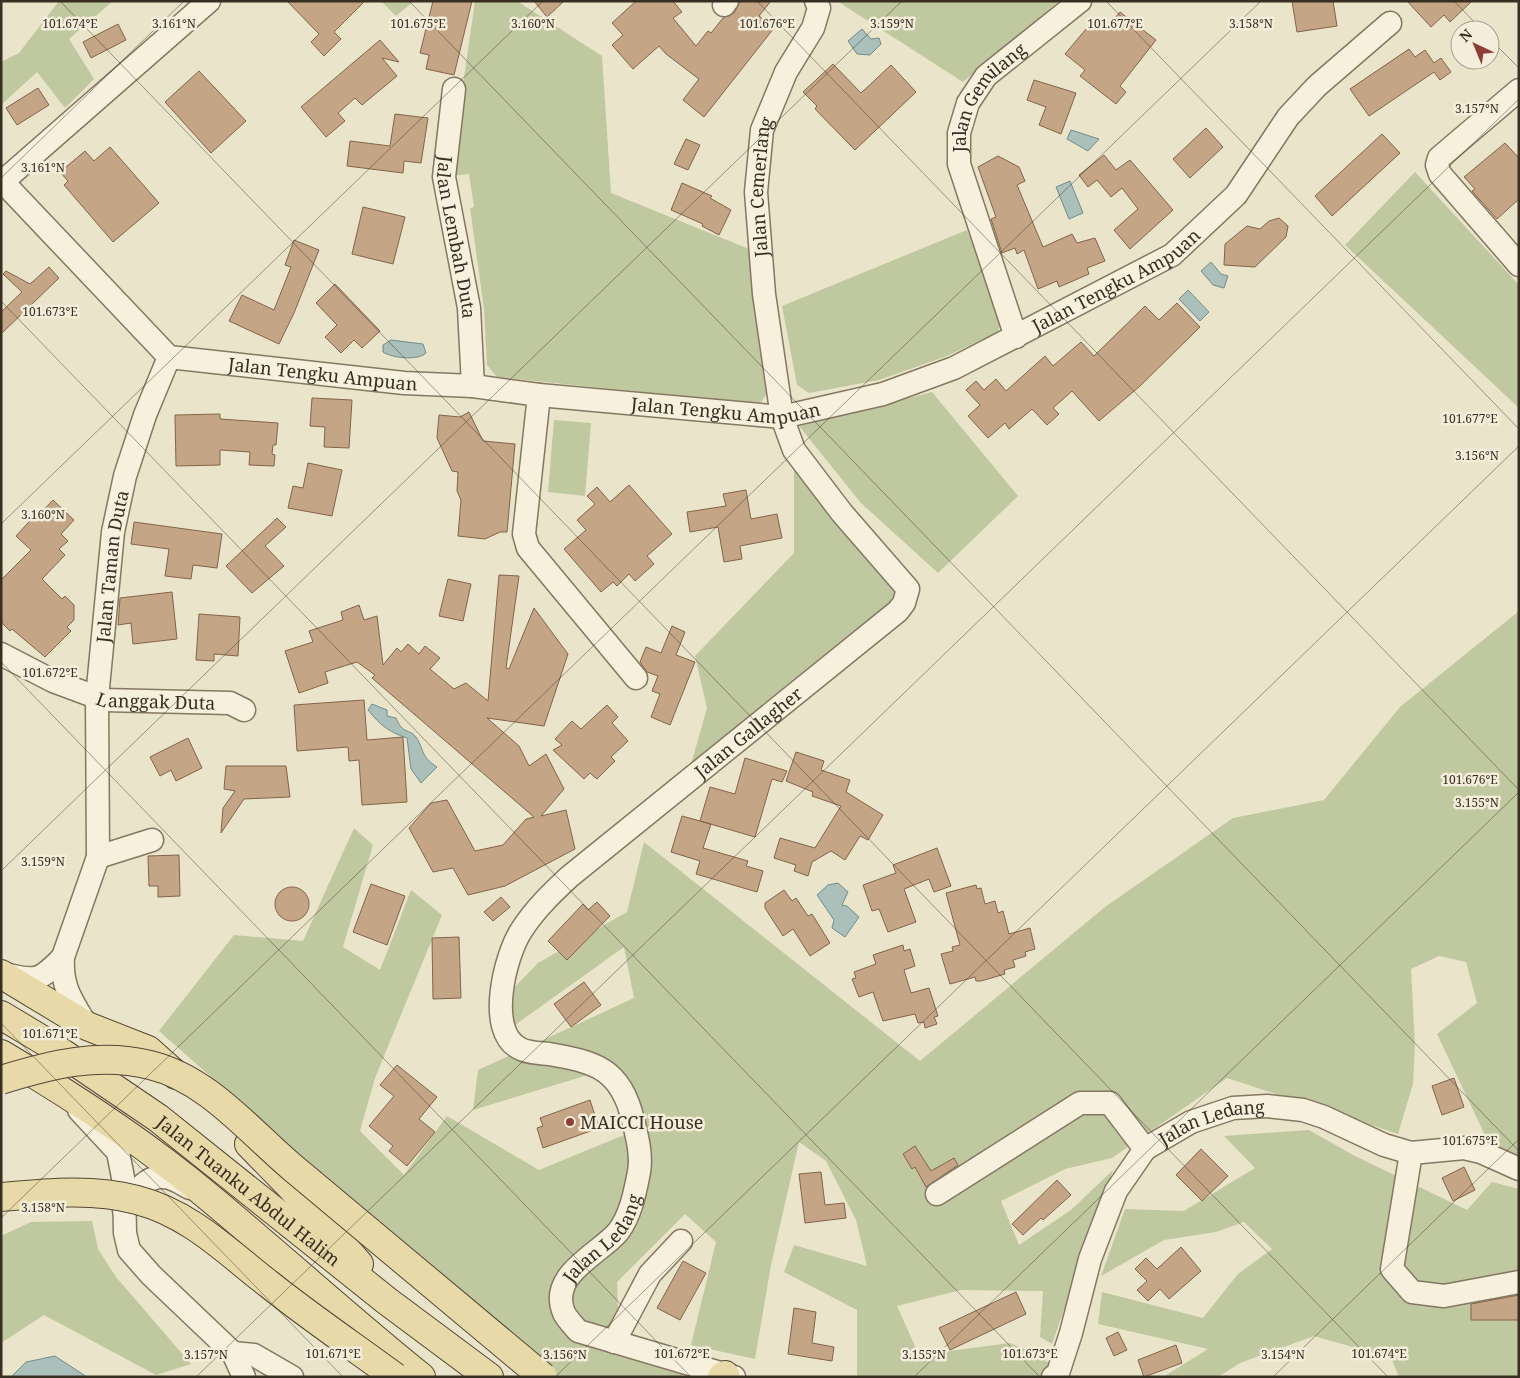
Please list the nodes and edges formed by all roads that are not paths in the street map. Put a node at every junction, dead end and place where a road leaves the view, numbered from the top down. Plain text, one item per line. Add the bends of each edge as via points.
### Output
1 (209, 1) edge
2 (816, 1) edge
3 (1080, 1) edge
4 (1390, 23) dead end
5 (454, 89) dead end
6 (1519, 90) edge
7 (2, 182) edge
8 (1519, 265) edge
9 (1016, 337) junction
10 (169, 357) junction
11 (473, 386) junction
12 (539, 395) junction
13 (782, 417) junction
14 (1, 654) edge
15 (636, 678) dead end
16 (97, 698) junction
17 (240, 702) dead end
18 (152, 840) dead end
19 (98, 857) junction
20 (63, 957) junction
21 (1, 974) edge
22 (1, 1015) edge
23 (88, 1026) junction
24 (520, 1049) joint
25 (1, 1054) edge
26 (1, 1080) edge
27 (49, 1082) junction
28 (1145, 1149) junction
29 (1411, 1153) junction
30 (1519, 1169) edge
31 (937, 1194) dead end
32 (1, 1197) edge
33 (209, 1197) junction
34 (124, 1210) junction
35 (681, 1241) dead end
36 (1519, 1282) edge
37 (387, 1301) junction
38 (614, 1342) junction
39 (233, 1353) junction
40 (727, 1376) edge
41 (244, 1377) edge
42 (292, 1377) edge
43 (395, 1377) edge
44 (421, 1377) edge
45 (490, 1377) edge
46 (543, 1377) edge
47 (1052, 1377) edge

1 - 7 street
2 - 13 street, Jalan Cemerlang via 820,8 812,28 786,72 762,130 756,192 764,294
3 - 9 street, Jalan Gemilang via 986,76 968,103 959,133 959,164
4 - 9 street, Jalan Tengku Ampuan via 1317,86 1288,117 1236,195 1172,256
5 - 11 street, Jalan Lembah Duta via 444,177 470,308
6 - 8 street via 1439,158 1437,166 1440,174
7 - 10 street
9 - 13 street, Jalan Tengku Ampuan via 954,368 883,394
10 - 11 street, Jalan Tengku Ampuan via 404,383
10 - 16 street, Jalan Taman Duta via 125,476 113,532
11 - 12 street, Jalan Tengku Ampuan
12 - 13 street, Jalan Tengku Ampuan
12 - 15 street via 524,534 528,548
13 - 24 street, Jalan Gallagher via 794,450 842,513 908,588 904,603 569,877 538,907 520,932 508,963 501,1006 501,1023 507,1039
14 - 16 street, Langgak Duta via 53,681
16 - 17 street, Langgak Duta via 111,701
16 - 19 street, Jalan Taman Duta
18 - 19 street
19 - 20 street, Jalan Taman Duta
20 - 21 street, Jalan Taman Duta via 48,973 29,980
20 - 23 street, Jalan Taman Duta via 65,989
21 - 23 main road
22 - 37 main road, Jalan Tuanku Abdul Halim via 158,1118
23 - 37 main road via 148,1050 198,1093 345,1245
24 - 38 street, Jalan Ledang via 601,1067 616,1080 630,1107 640,1169 630,1210 618,1231 567,1277 560,1297 564,1314 578,1331
25 - 27 main road, Jalan Tuanku Abdul Halim
26 - 46 main road, bridge via 56,1064 91,1060 150,1064 180,1076 206,1092
27 - 33 main road, Jalan Tuanku Abdul Halim via 124,1131
27 - 34 street via 118,1152 124,1184
28 - 29 street, Jalan Ledang via 1191,1122 1233,1108 1267,1106 1302,1110 1324,1117 1384,1145
28 - 31 street via 1110,1103 1080,1103
28 - 47 street, Jalan Ledang via 1116,1191 1090,1259 1058,1374
29 - 30 street, Jalan Ledang via 1464,1148
29 - 36 street via 1392,1269 1412,1292 1444,1296
32 - 43 main road, bridge via 89,1193 137,1200 181,1218 218,1241 269,1284
33 - 34 street via 167,1177 150,1180 136,1190
33 - 44 main road, Jalan Tuanku Abdul Halim
34 - 39 street via 129,1250
35 - 38 street via 650,1274
37 - 45 main road, Jalan Tuanku Abdul Halim
38 - 40 street, Jalan Ledang
39 - 41 street
39 - 42 street via 254,1355

